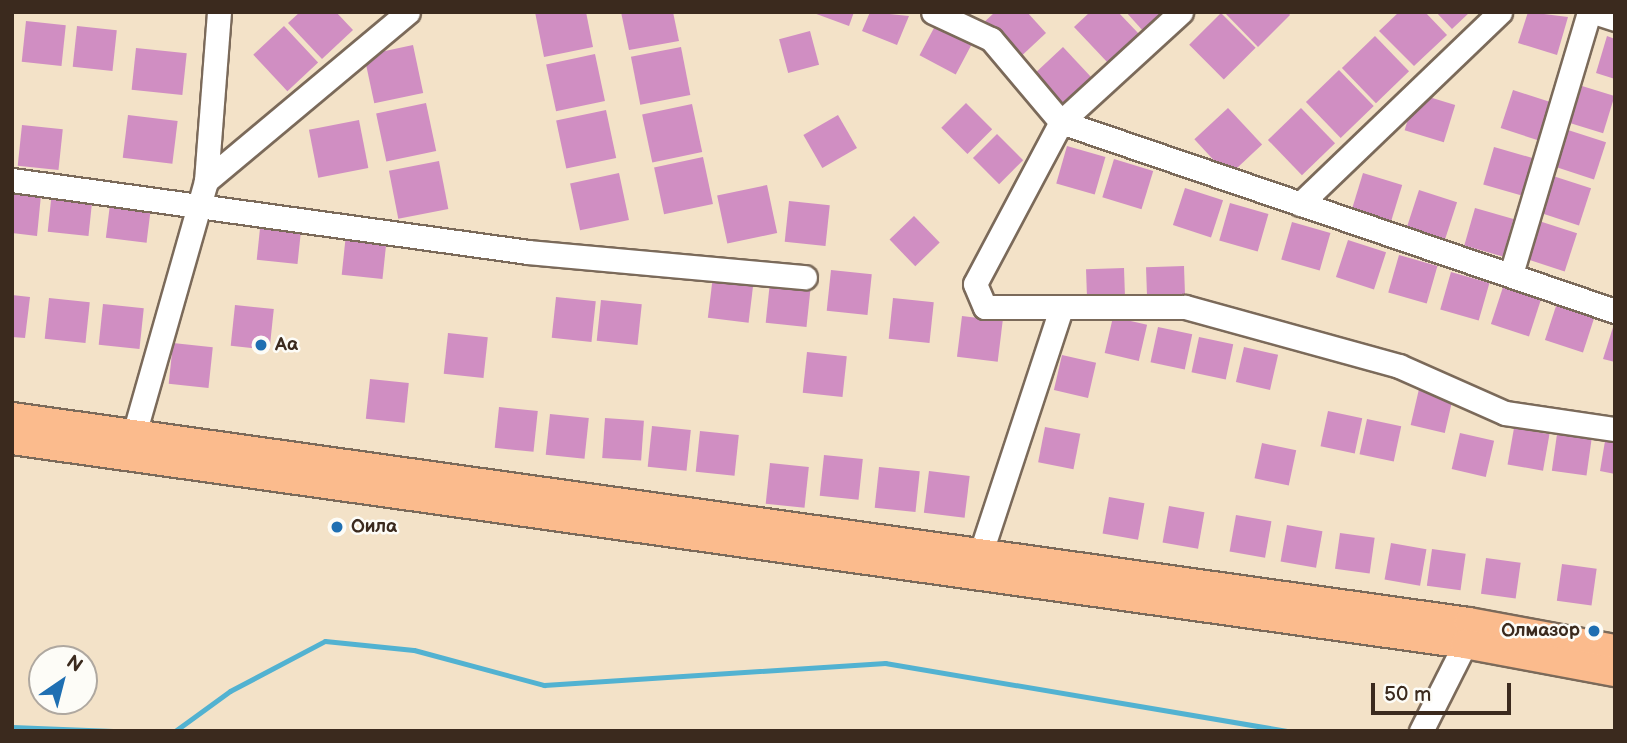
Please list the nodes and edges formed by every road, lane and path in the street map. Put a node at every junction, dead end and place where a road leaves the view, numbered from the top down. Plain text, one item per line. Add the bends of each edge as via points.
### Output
1 (219, 12) edge
2 (408, 12) edge
3 (933, 12) edge
4 (1181, 12) edge
5 (1500, 12) edge
6 (1589, 12) edge
7 (1594, 12) edge
8 (1615, 19) edge
9 (1061, 122) junction
10 (12, 180) edge
11 (203, 191) junction
12 (1300, 204) junction
13 (1511, 274) junction
14 (805, 276) dead end
15 (1615, 311) edge
16 (1060, 312) junction
17 (12, 416) edge
18 (1615, 429) edge
19 (134, 434) junction
20 (12, 440) edge
21 (981, 552) junction
22 (1465, 644) junction
23 (1614, 653) edge
24 (1421, 731) edge

1 - 11 street
2 - 11 street
3 - 9 street via 991,39
4 - 9 street
5 - 12 street
6 - 13 street
7 - 8 street
9 - 12 street
9 - 16 street via 975,284 985,307
10 - 11 street
11 - 14 street via 528,251
11 - 19 street
12 - 13 street
13 - 15 street
16 - 18 street via 1185,307 1399,366 1505,413
16 - 21 street
17 - 19 main road
19 - 21 main road
20 - 22 main road
21 - 23 main road
22 - 23 main road
22 - 24 street

